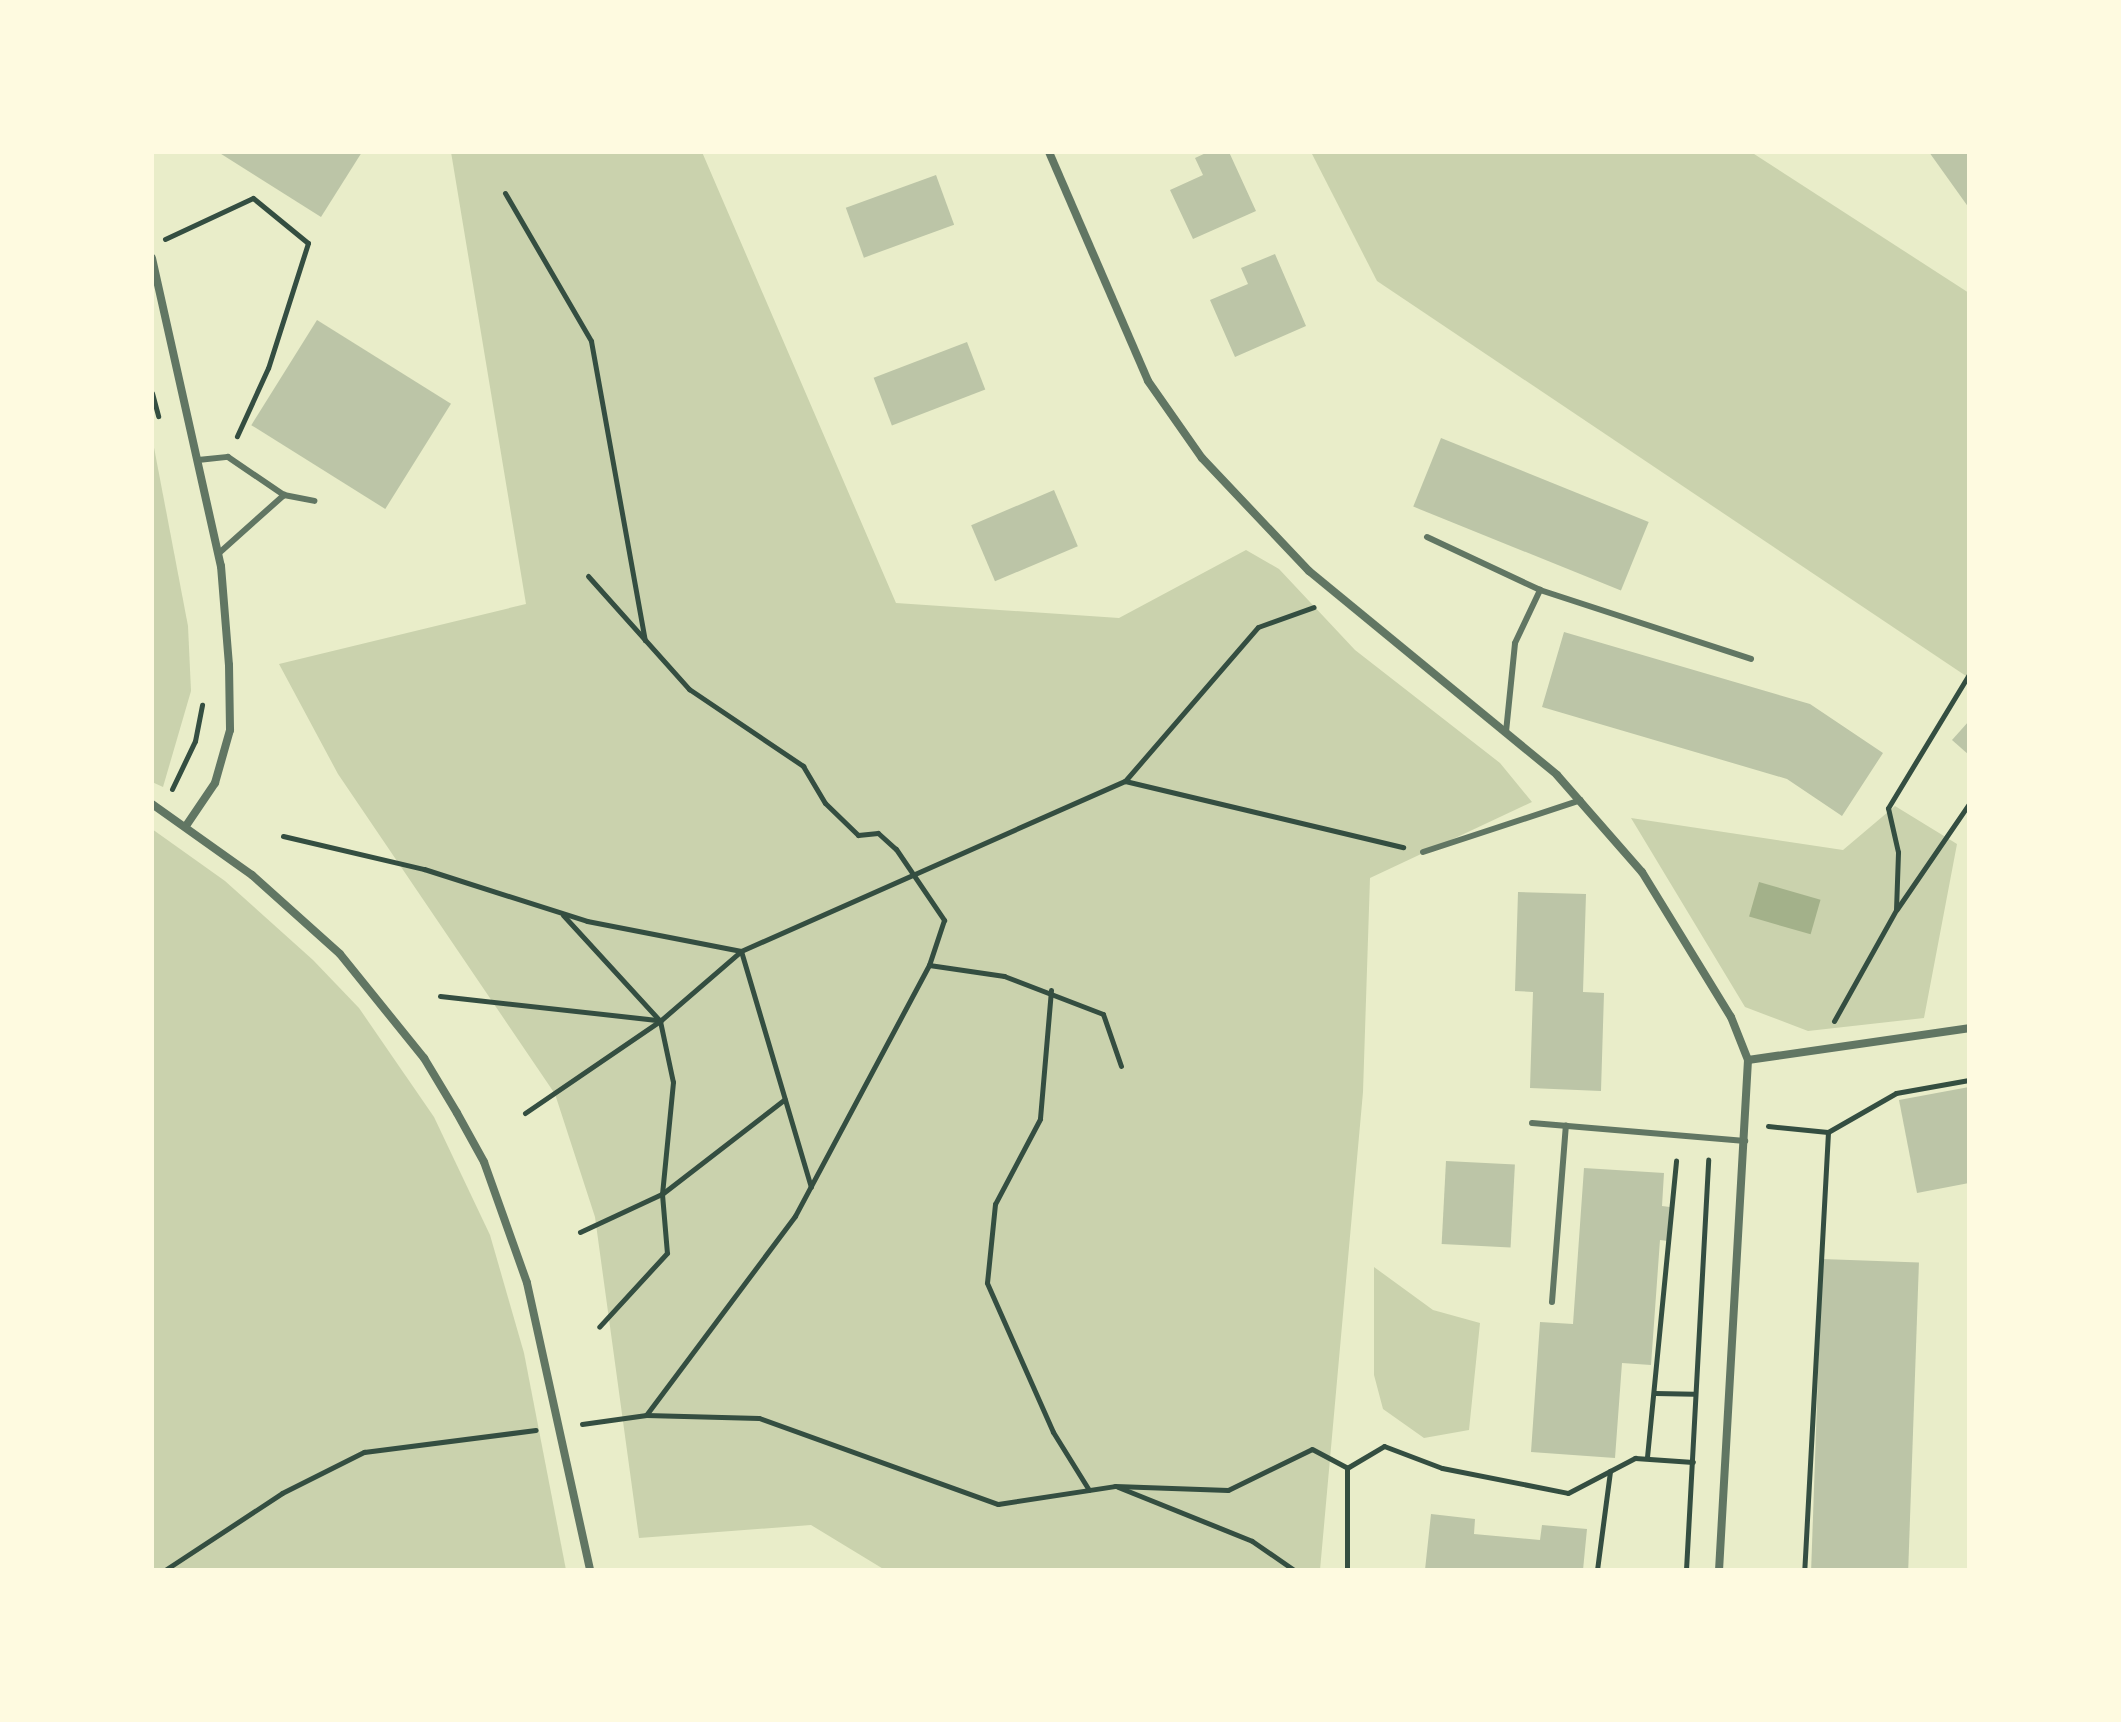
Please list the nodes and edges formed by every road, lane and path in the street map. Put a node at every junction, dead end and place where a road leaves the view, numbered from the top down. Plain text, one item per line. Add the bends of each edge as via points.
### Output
1 (1049, 152) edge
2 (505, 193) dead end
3 (152, 242) edge
4 (152, 258) edge
5 (152, 393) edge
6 (159, 422) dead end
7 (228, 457) junction
8 (198, 460) junction
9 (284, 495) junction
10 (314, 501) dead end
11 (1427, 537) dead end
12 (218, 554) junction
13 (588, 576) dead end
14 (1540, 590) junction
15 (1342, 597) junction
16 (645, 641) junction
17 (1751, 659) dead end
18 (1969, 674) edge
19 (202, 690) dead end
20 (1506, 732) junction
21 (1125, 781) junction
22 (1581, 800) junction
23 (1969, 804) edge
24 (156, 807) edge
25 (186, 826) junction
26 (283, 836) dead end
27 (1423, 852) joint
28 (919, 874) junction
29 (1896, 910) junction
30 (562, 913) junction
31 (741, 951) junction
32 (929, 965) junction
33 (1051, 990) junction
34 (440, 996) dead end
35 (660, 1021) junction
36 (1969, 1028) edge
37 (1820, 1049) junction
38 (1748, 1060) junction
39 (1121, 1066) dead end
40 (1969, 1080) edge
41 (785, 1099) junction
42 (525, 1113) dead end
43 (1532, 1123) dead end
44 (1566, 1126) junction
45 (1828, 1132) dead end
46 (1745, 1141) junction
47 (1676, 1158) dead end
48 (811, 1187) junction
49 (662, 1194) junction
50 (580, 1232) dead end
51 (1552, 1302) dead end
52 (599, 1327) dead end
53 (1655, 1393) junction
54 (1694, 1394) dead end
55 (646, 1415) junction
56 (559, 1427) junction
57 (1647, 1457) junction
58 (1724, 1466) junction
59 (1347, 1468) junction
60 (1610, 1470) junction
61 (1115, 1486) junction
62 (1089, 1490) junction
63 (165, 1570) edge
64 (590, 1570) edge
65 (1294, 1570) edge
66 (1347, 1570) edge
67 (1597, 1570) edge
68 (1719, 1570) edge

1 - 15 street via 1148,381 1223,484
2 - 16 path via 591,341
3 - 7 path via 195,230 253,198 308,243 268,368
4 - 8 street
5 - 6 path
7 - 8 lane
7 - 9 lane
8 - 12 street
9 - 10 lane
9 - 12 lane
11 - 14 lane
12 - 25 street via 230,730 215,783
13 - 16 path
14 - 17 lane
14 - 20 lane via 1515,643
15 - 20 street
15 - 21 path via 1258,627
16 - 28 path via 689,689 803,766 825,803 858,835 878,833
18 - 29 path via 1888,808 1898,852
19 - 24 path via 195,741
20 - 22 street
21 - 27 path
21 - 28 path
22 - 27 lane
22 - 38 street via 1642,872 1731,1017
23 - 29 path
24 - 25 street
25 - 56 street via 340,954 424,1058 484,1162 512,1230
26 - 30 path
28 - 31 path
28 - 32 path via 944,920
29 - 37 path
30 - 31 path
30 - 35 path
31 - 35 path
31 - 41 path
32 - 33 path
32 - 48 path
33 - 39 path via 1103,1014
33 - 62 path via 1040,1119 995,1204 987,1283 1053,1432
34 - 35 path
35 - 42 path
35 - 49 path via 673,1082
36 - 37 street
37 - 38 street
38 - 46 street
40 - 45 path via 1896,1093
41 - 48 path
41 - 49 path
43 - 44 lane
44 - 46 lane
44 - 51 lane
46 - 58 street
47 - 53 path
48 - 55 path
49 - 50 path
49 - 52 path via 667,1253
53 - 54 path
53 - 57 path
55 - 56 path
55 - 62 path via 759,1418 998,1504
56 - 63 path via 364,1452 282,1493
56 - 64 street
57 - 58 path
57 - 60 path
58 - 68 street
59 - 60 path via 1384,1446 1442,1468 1568,1493
59 - 61 path via 1312,1449 1228,1490
59 - 66 path
60 - 67 path
61 - 62 path
61 - 65 path via 1252,1541

